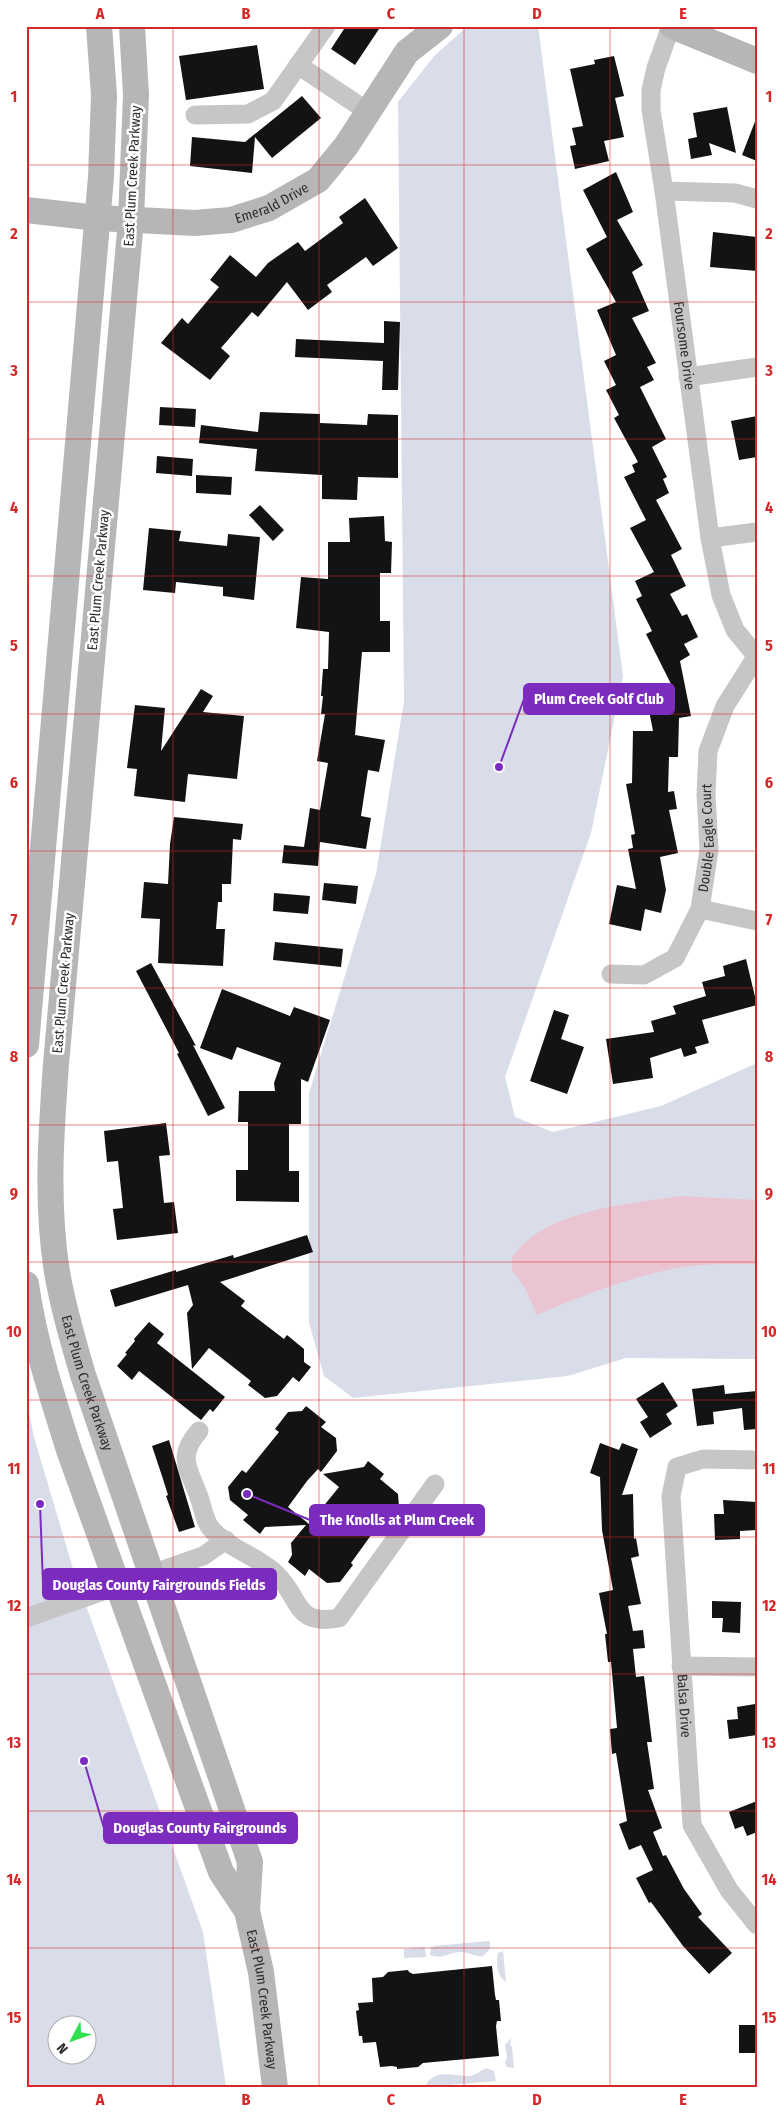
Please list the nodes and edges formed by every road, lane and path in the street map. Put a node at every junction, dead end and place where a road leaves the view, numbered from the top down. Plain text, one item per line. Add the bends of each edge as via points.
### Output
1 (99, 26) edge
2 (132, 26) edge
3 (326, 26) edge
4 (440, 26) edge
5 (672, 26) edge
6 (757, 61) edge
7 (298, 65) junction
8 (368, 111) junction
9 (195, 115) dead end
10 (664, 190) junction
11 (757, 199) edge
12 (26, 210) edge
13 (98, 218) junction
14 (131, 220) junction
15 (757, 367) edge
16 (688, 377) junction
17 (757, 532) edge
18 (710, 538) junction
19 (757, 657) edge
20 (700, 909) junction
21 (757, 921) edge
22 (611, 974) dead end
23 (26, 1046) edge
24 (26, 1284) edge
25 (199, 1431) dead end
26 (757, 1460) edge
27 (435, 1484) dead end
28 (226, 1540) junction
29 (150, 1575) junction
30 (118, 1586) junction
31 (26, 1618) edge
32 (681, 1666) junction
33 (757, 1667) edge
34 (248, 1911) junction
35 (757, 1925) edge
36 (275, 2087) edge

1 - 13 main road via 104,115
2 - 14 main road, East Plum Creek Parkway via 136,95
3 - 7 street
4 - 8 main road, Emerald Drive via 407,52
5 - 6 main road
5 - 10 street, Foursome Drive via 651,90 651,110
7 - 8 street
7 - 9 street via 273,101 248,114
8 - 14 main road, Emerald Drive via 346,146 318,180 269,208 231,220 195,223
10 - 11 street via 735,193
10 - 16 street, Foursome Drive
12 - 13 main road, Emerald Drive
13 - 14 main road, Emerald Drive
13 - 23 main road
14 - 29 main road, East Plum Creek Parkway via 56,1064 50,1186 57,1273 72,1337
15 - 16 street
16 - 18 street, Foursome Drive
17 - 18 street
18 - 19 street, Foursome Drive via 721,595 735,630
19 - 20 street, Double Eagle Court via 724,706 708,751 709,850
20 - 21 street
20 - 22 street, Double Eagle Court via 674,958 644,976
24 - 30 main road, East Plum Creek Parkway via 48,1385
25 - 28 street via 188,1443 186,1465 209,1526
26 - 32 street, Balsa Drive via 703,1459 677,1467 671,1496
27 - 28 street via 339,1618 321,1621 308,1618 277,1574
28 - 29 street via 203,1556
29 - 30 street
29 - 34 main road, East Plum Creek Parkway via 250,1862
30 - 31 street
30 - 34 main road, East Plum Creek Parkway via 221,1872
32 - 33 street
32 - 35 street, Balsa Drive via 692,1825 729,1890
34 - 36 main road, East Plum Creek Parkway via 260,1972

